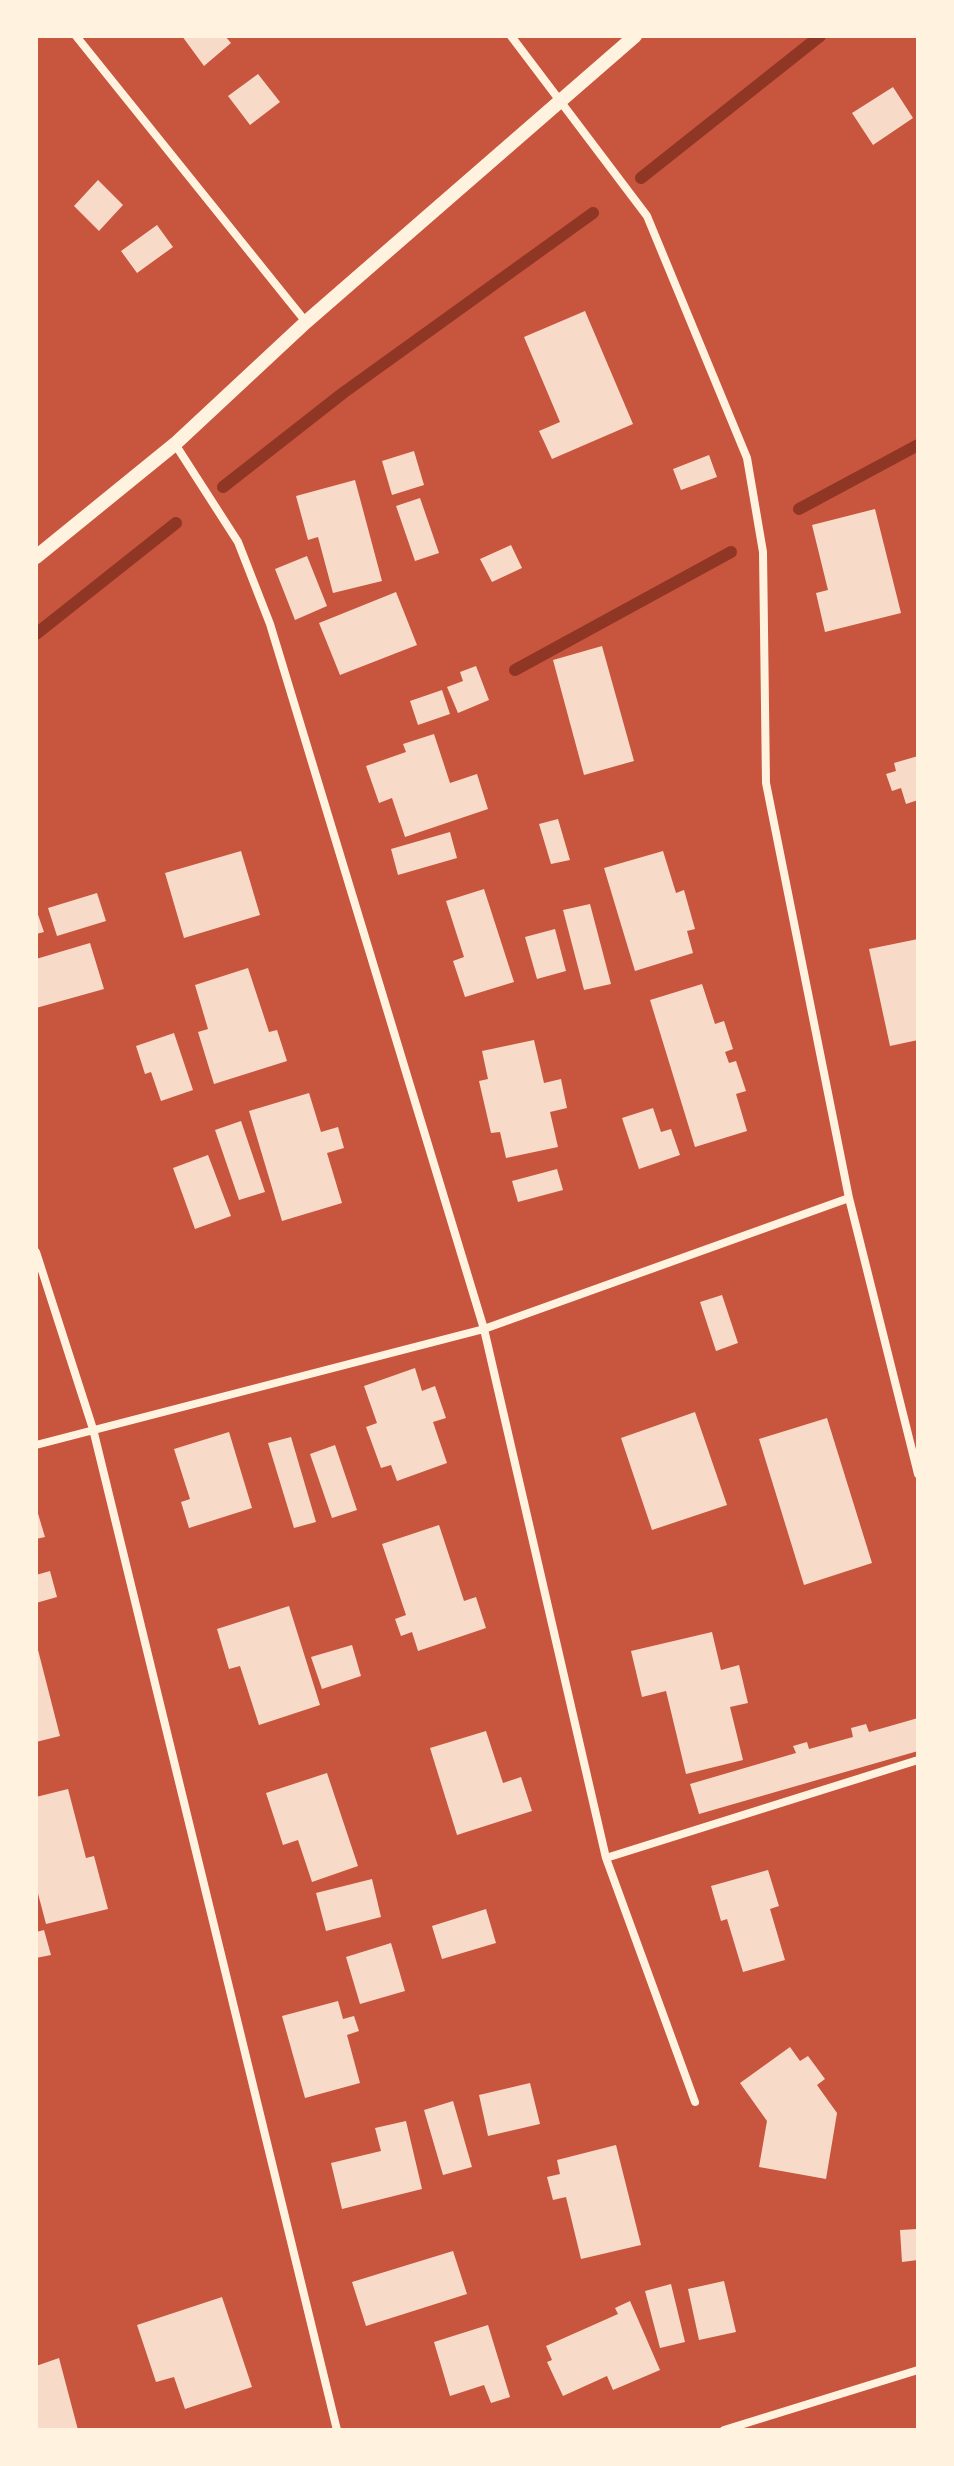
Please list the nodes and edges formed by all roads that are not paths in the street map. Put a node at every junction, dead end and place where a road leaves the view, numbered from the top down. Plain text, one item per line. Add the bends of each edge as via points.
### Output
1 (76, 36) edge
2 (511, 36) edge
3 (635, 36) edge
4 (559, 101) junction
5 (306, 322) junction
6 (175, 444) junction
7 (36, 557) edge
8 (849, 1198) junction
9 (36, 1252) edge
10 (484, 1329) junction
11 (93, 1429) junction
12 (36, 1445) edge
13 (918, 1474) edge
14 (918, 1760) edge
15 (606, 1858) junction
16 (695, 2102) dead end
17 (918, 2370) edge
18 (337, 2430) edge
19 (724, 2430) edge

1 - 5 street
2 - 4 street
3 - 4 street
4 - 5 street
4 - 8 street via 647,216 747,458 763,552 766,783
5 - 6 street
6 - 7 street
6 - 10 street via 238,542 270,624
8 - 10 street
8 - 13 street
9 - 11 street
10 - 11 street
10 - 15 street
11 - 12 street
11 - 18 street
14 - 15 street
15 - 16 street
17 - 19 street

